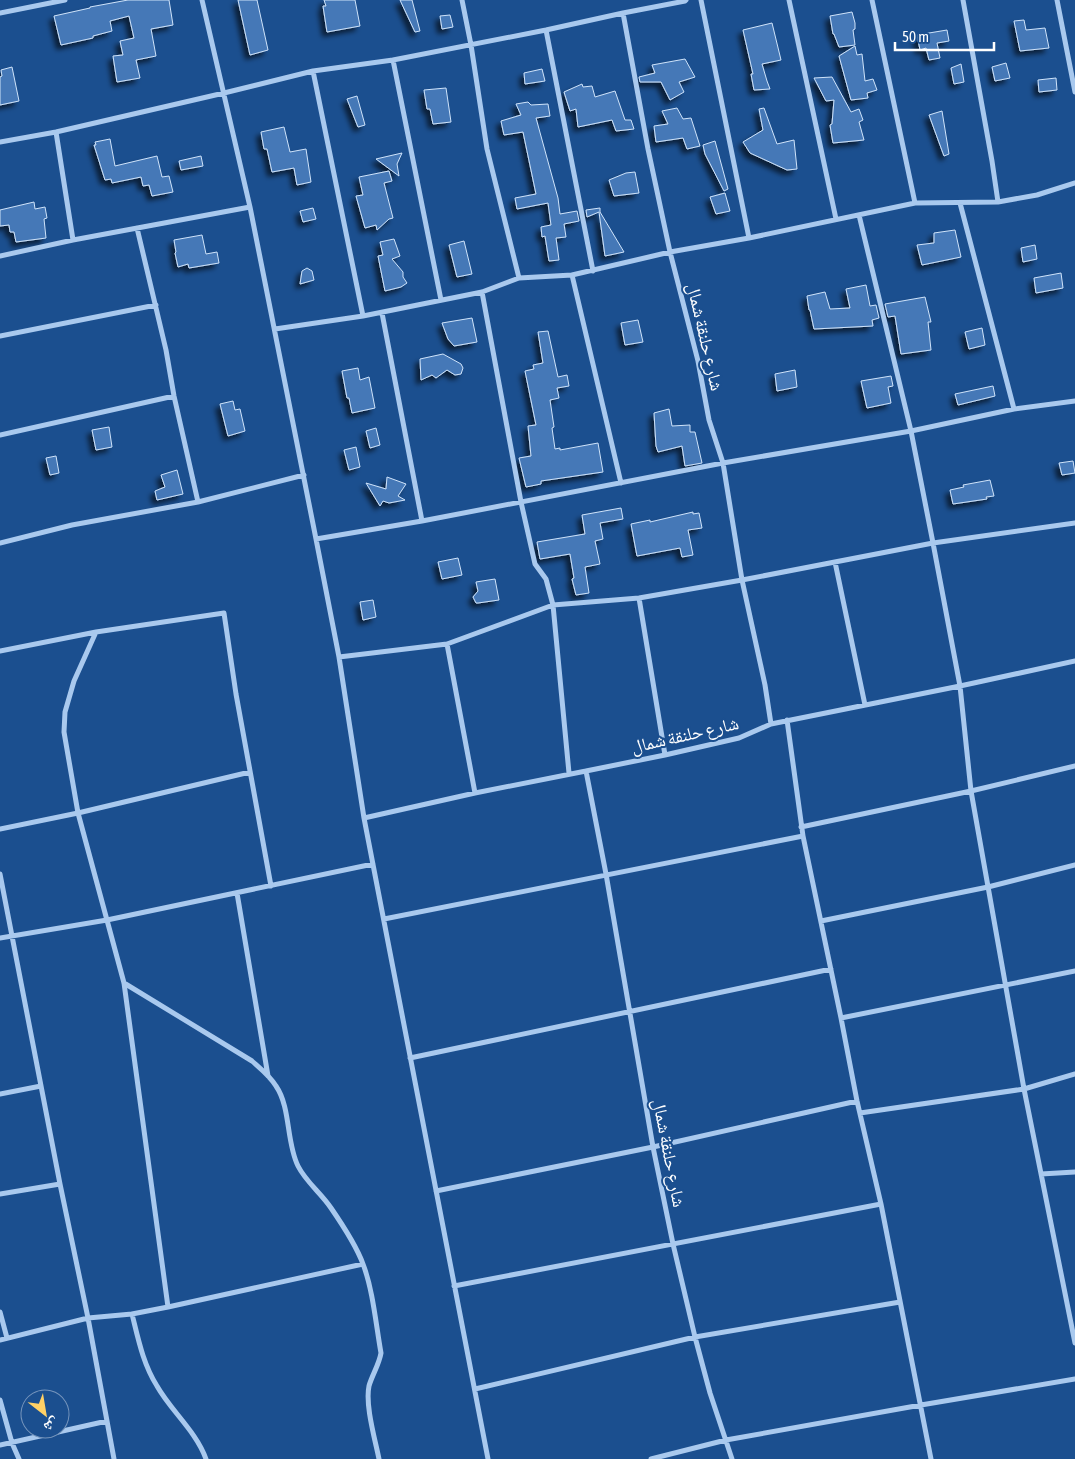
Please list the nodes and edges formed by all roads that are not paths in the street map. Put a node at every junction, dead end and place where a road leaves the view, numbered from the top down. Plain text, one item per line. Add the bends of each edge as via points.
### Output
1 (65, 0) edge
2 (202, 0) edge
3 (462, 0) edge
4 (691, 0) edge
5 (701, 0) edge
6 (789, 0) edge
7 (872, 0) edge
8 (963, 0) edge
9 (1056, 0) edge
10 (685, 1) edge
11 (0, 13) edge
12 (624, 13) junction
13 (546, 30) junction
14 (472, 45) junction
15 (394, 60) junction
16 (313, 70) junction
17 (1075, 92) edge
18 (224, 93) junction
19 (56, 132) junction
20 (0, 142) edge
21 (1075, 183) edge
22 (998, 202) junction
23 (915, 203) junction
24 (960, 203) junction
25 (250, 207) junction
26 (859, 215) junction
27 (836, 219) junction
28 (137, 228) junction
29 (749, 238) junction
30 (73, 240) junction
31 (670, 252) junction
32 (0, 256) edge
33 (593, 271) junction
34 (572, 275) junction
35 (518, 278) junction
36 (482, 292) junction
37 (440, 300) junction
38 (156, 305) junction
39 (382, 312) junction
40 (363, 316) junction
41 (274, 329) junction
42 (0, 336) edge
43 (174, 396) junction
44 (1075, 401) edge
45 (1014, 409) junction
46 (911, 431) junction
47 (0, 435) edge
48 (723, 463) junction
49 (304, 475) junction
50 (621, 483) junction
51 (198, 502) junction
52 (521, 502) junction
53 (422, 521) junction
54 (1075, 523) edge
55 (316, 539) junction
56 (0, 543) edge
57 (933, 543) junction
58 (835, 562) junction
59 (742, 580) junction
60 (639, 598) junction
61 (553, 605) junction
62 (96, 632) junction
63 (447, 644) junction
64 (0, 651) edge
65 (339, 657) junction
66 (1075, 661) edge
67 (960, 686) junction
68 (865, 705) junction
69 (787, 720) junction
70 (771, 724) junction
71 (665, 755) junction
72 (1075, 766) edge
73 (586, 771) junction
74 (250, 772) junction
75 (568, 773) junction
76 (970, 791) junction
77 (475, 793) junction
78 (78, 813) junction
79 (364, 818) junction
80 (801, 827) junction
81 (0, 829) edge
82 (803, 836) junction
83 (373, 864) junction
84 (1075, 865) edge
85 (0, 874) edge
86 (606, 874) junction
87 (271, 886) junction
88 (988, 887) junction
89 (237, 893) junction
90 (384, 919) junction
91 (107, 920) junction
92 (821, 921) junction
93 (13, 936) junction
94 (0, 938) edge
95 (831, 969) junction
96 (1075, 971) edge
97 (124, 983) junction
98 (1006, 985) junction
99 (630, 1012) junction
100 (842, 1018) junction
101 (410, 1058) junction
102 (1075, 1074) edge
103 (268, 1076) junction
104 (42, 1086) junction
105 (1024, 1089) junction
106 (0, 1094) edge
107 (857, 1102) junction
108 (860, 1113) junction
109 (653, 1147) junction
110 (1075, 1172) edge
111 (1041, 1174) junction
112 (60, 1184) junction
113 (436, 1191) junction
114 (0, 1194) edge
115 (881, 1204) junction
116 (673, 1244) junction
117 (363, 1264) junction
118 (454, 1286) junction
119 (900, 1302) junction
120 (168, 1307) junction
121 (0, 1312) edge
122 (132, 1314) junction
123 (88, 1318) junction
124 (695, 1337) junction
125 (7, 1338) junction
126 (0, 1340) edge
127 (1075, 1342) edge
128 (1075, 1379) edge
129 (475, 1389) junction
130 (0, 1400) edge
131 (921, 1405) junction
132 (107, 1421) junction
133 (726, 1440) junction
134 (12, 1443) junction
135 (0, 1446) edge
136 (19, 1459) edge
137 (114, 1459) edge
138 (206, 1459) edge
139 (379, 1459) edge
140 (488, 1459) edge
141 (651, 1459) edge
142 (732, 1459) edge
143 (931, 1459) edge

1 - 11 street
2 - 18 street
3 - 14 street
4 - 10 street
5 - 29 street
6 - 27 street
7 - 23 street
8 - 22 street
9 - 17 street
10 - 12 street
12 - 13 street
12 - 31 street, شارع حلنقة شمال
13 - 14 street
13 - 33 street
14 - 15 street
14 - 35 street via 487,149
15 - 16 street
15 - 37 street
16 - 18 street
16 - 40 street
18 - 19 street
18 - 25 street
19 - 20 street
19 - 30 street
21 - 22 street via 1037,195
22 - 24 street
23 - 24 street
23 - 26 street
24 - 45 street
25 - 28 street
25 - 41 street
26 - 27 street
26 - 46 street
27 - 29 street
28 - 30 street
28 - 38 street
29 - 31 street
30 - 32 street
31 - 33 street
31 - 48 street, شارع حلنقة شمال via 698,361 709,420
33 - 34 street
34 - 35 street
34 - 50 street
35 - 36 street
36 - 37 street
36 - 52 street
37 - 39 street
38 - 42 street
38 - 43 street
39 - 40 street
39 - 53 street
40 - 41 street
41 - 49 street
43 - 47 street
43 - 51 street
44 - 45 street
45 - 46 street
46 - 48 street
46 - 57 street
48 - 50 street
48 - 59 street, شارع حلنقة شمال
49 - 51 street
49 - 55 street
50 - 52 street
51 - 56 street via 72,525
52 - 53 street
52 - 61 street via 535,564 546,579
53 - 55 street
54 - 57 street
55 - 65 street
57 - 58 street
57 - 67 street
58 - 59 street
58 - 68 street
59 - 60 street
59 - 70 street, شارع حلنقة شمال
60 - 61 street
60 - 71 street
61 - 63 street
61 - 75 street
62 - 64 street
62 - 74 street via 224,613
62 - 78 street via 74,681 65,712 64,732
63 - 65 street
63 - 77 street
65 - 79 street
66 - 67 street
67 - 68 street
67 - 76 street
68 - 69 street
69 - 70 street
69 - 80 street
70 - 71 street, شارع حلنقة شمال via 739,738
71 - 73 street, شارع حلنقة شمال
72 - 76 street
73 - 75 street
73 - 86 street, شارع حلنقة شمال
74 - 78 street
74 - 87 street
75 - 77 street
76 - 80 street
76 - 88 street
77 - 79 street
78 - 81 street
78 - 91 street
79 - 83 street
80 - 82 street
82 - 86 street
82 - 92 street
83 - 87 street
83 - 90 street
84 - 88 street
85 - 93 street
86 - 90 street
86 - 99 street, شارع حلنقة شمال
87 - 89 street
88 - 92 street
88 - 98 street
89 - 91 street
89 - 103 street
90 - 101 street
91 - 93 street
91 - 97 street
92 - 95 street
93 - 94 street
93 - 104 street
95 - 99 street
95 - 100 street
96 - 98 street
97 - 103 street via 252,1061
97 - 120 street
98 - 100 street
98 - 105 street
99 - 101 street
99 - 109 street, شارع حلنقة شمال
100 - 107 street
101 - 113 street
102 - 105 street
103 - 117 street via 277,1087 283,1103 298,1167 330,1207
104 - 106 street
104 - 112 street
105 - 108 street
105 - 111 street
107 - 108 street
107 - 109 street
108 - 115 street
109 - 113 street
109 - 116 street, شارع حلنقة شمال
110 - 111 street
111 - 127 street
112 - 114 street
112 - 123 street
113 - 118 street
115 - 116 street
115 - 119 street
116 - 118 street
116 - 124 street, شارع حلنقة شمال
117 - 120 street
117 - 139 street via 381,1353 368,1401
118 - 129 street
119 - 124 street
119 - 131 street
120 - 122 street
121 - 125 street
122 - 123 street
122 - 138 street via 145,1362 157,1388 194,1437
123 - 125 street
123 - 132 street
124 - 129 street
124 - 133 street, شارع حلنقة شمال
125 - 126 street
128 - 131 street
129 - 140 street
130 - 134 street
131 - 133 street
131 - 143 street
132 - 134 street
132 - 137 street
133 - 141 street
133 - 142 street, شارع حلنقة شمال
134 - 135 street
134 - 136 street

